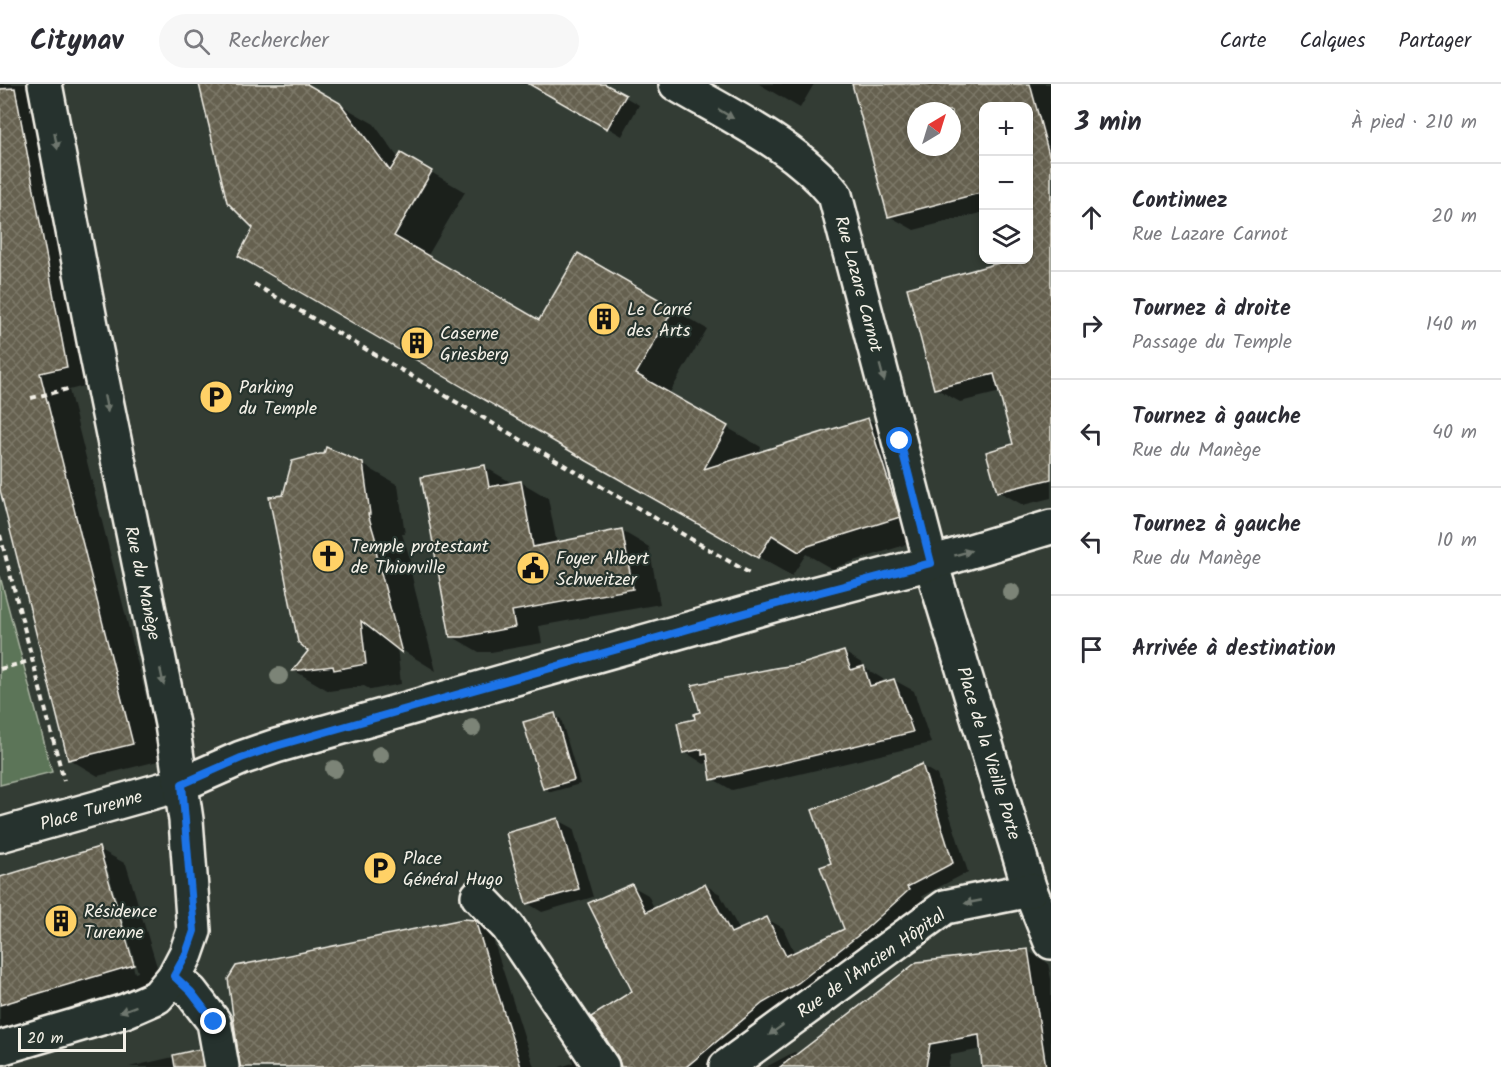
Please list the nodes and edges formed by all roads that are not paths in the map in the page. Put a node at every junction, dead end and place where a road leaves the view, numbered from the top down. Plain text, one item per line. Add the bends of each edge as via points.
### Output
1 (45, 84) edge
2 (676, 84) edge
3 (1051, 527) edge
4 (931, 563) junction
5 (182, 784) junction
6 (0, 836) edge
7 (1030, 890) junction
8 (478, 896) dead end
9 (1051, 942) edge
10 (174, 976) junction
11 (0, 1048) edge
12 (222, 1067) edge
13 (602, 1067) edge
14 (726, 1067) edge

1 -> 5 street, Rue du Manège
2 -> 4 street, Rue Lazare Carnot via 797,156 835,195
4 -> 3 street, Place Turenne
4 - 5 street, Place Turenne via 276,746
4 - 7 street, Place de la Vieille Porte
5 - 6 street, Place Turenne
5 - 10 street, Rue du Manège via 194,931
7 - 9 street, Place de la Vieille Porte
7 -> 14 street, Rue de l'Ancien Hôpital via 945,908
8 - 13 street via 508,927
10 -> 11 street, Rue du Manège via 157,997 136,1006
10 - 12 street via 214,1022

